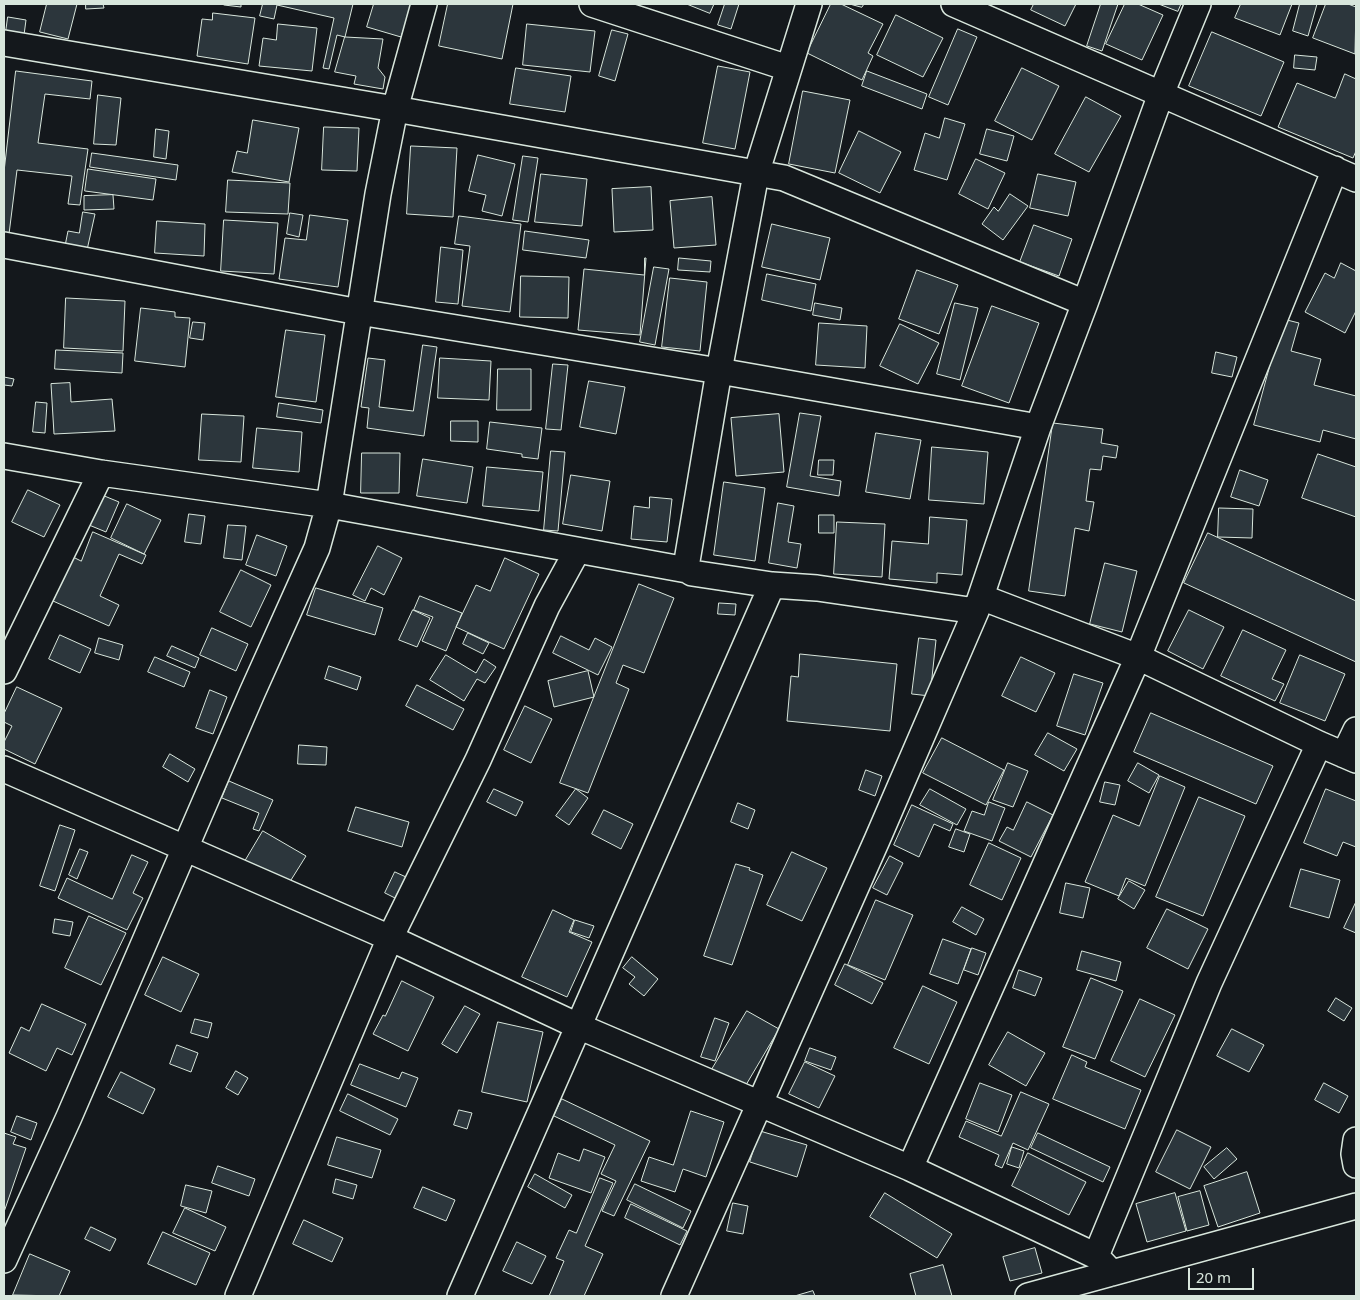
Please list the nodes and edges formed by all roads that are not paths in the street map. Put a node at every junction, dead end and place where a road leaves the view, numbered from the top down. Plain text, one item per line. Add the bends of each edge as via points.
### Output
1 (424, 4) edge
2 (592, 4) edge
3 (808, 4) edge
4 (954, 4) edge
5 (1198, 4) edge
6 (996, 12) edge
7 (4, 43) edge
8 (788, 68) junction
9 (1162, 94) junction
10 (395, 109) junction
11 (756, 174) junction
12 (1346, 174) edge
13 (4, 245) edge
14 (1085, 303) junction
15 (359, 312) junction
16 (719, 371) junction
17 (1038, 426) junction
18 (4, 456) edge
19 (101, 473) junction
20 (329, 506) junction
21 (577, 551) junction
22 (688, 570) junction
23 (772, 585) junction
24 (978, 604) junction
25 (1138, 657) junction
26 (4, 671) edge
27 (1356, 730) edge
28 (1319, 744) junction
29 (1350, 757) edge
30 (4, 769) edge
31 (186, 848) junction
32 (390, 938) junction
33 (578, 1026) junction
34 (760, 1104) junction
35 (1356, 1140) edge
36 (1356, 1165) edge
37 (910, 1168) junction
38 (1356, 1206) edge
39 (4, 1260) edge
40 (1104, 1265) junction
41 (238, 1296) edge
42 (460, 1296) edge
43 (674, 1296) edge
44 (1028, 1296) edge

1 - 10 street
2 - 8 street
3 - 8 street
4 - 6 street
5 - 9 street
6 - 9 street
7 - 10 street
8 - 11 street
9 - 12 street
9 - 14 street
10 - 11 street
10 - 15 street
11 - 14 street via 784,178
11 - 16 street
12 - 25 street
13 - 15 street
14 - 17 street
15 - 16 street
15 - 20 street
16 - 17 street
16 - 22 street
17 - 24 street
18 - 19 street
19 - 20 street
19 - 26 street
20 - 21 street
20 - 31 street via 317,548
21 - 22 street
21 - 32 street via 547,606 478,760
22 - 23 street
23 - 24 street
23 - 33 street
24 - 25 street
24 - 34 street
25 - 28 street
25 - 37 street
27 - 29 street
28 - 29 street
28 - 40 street via 1209,983
30 - 31 street
31 - 32 street
31 - 39 street
32 - 33 street
32 - 41 street
33 - 34 street
33 - 42 street
34 - 37 street
34 - 43 street
35 - 36 street
37 - 40 street
38 - 40 street
40 - 44 street

